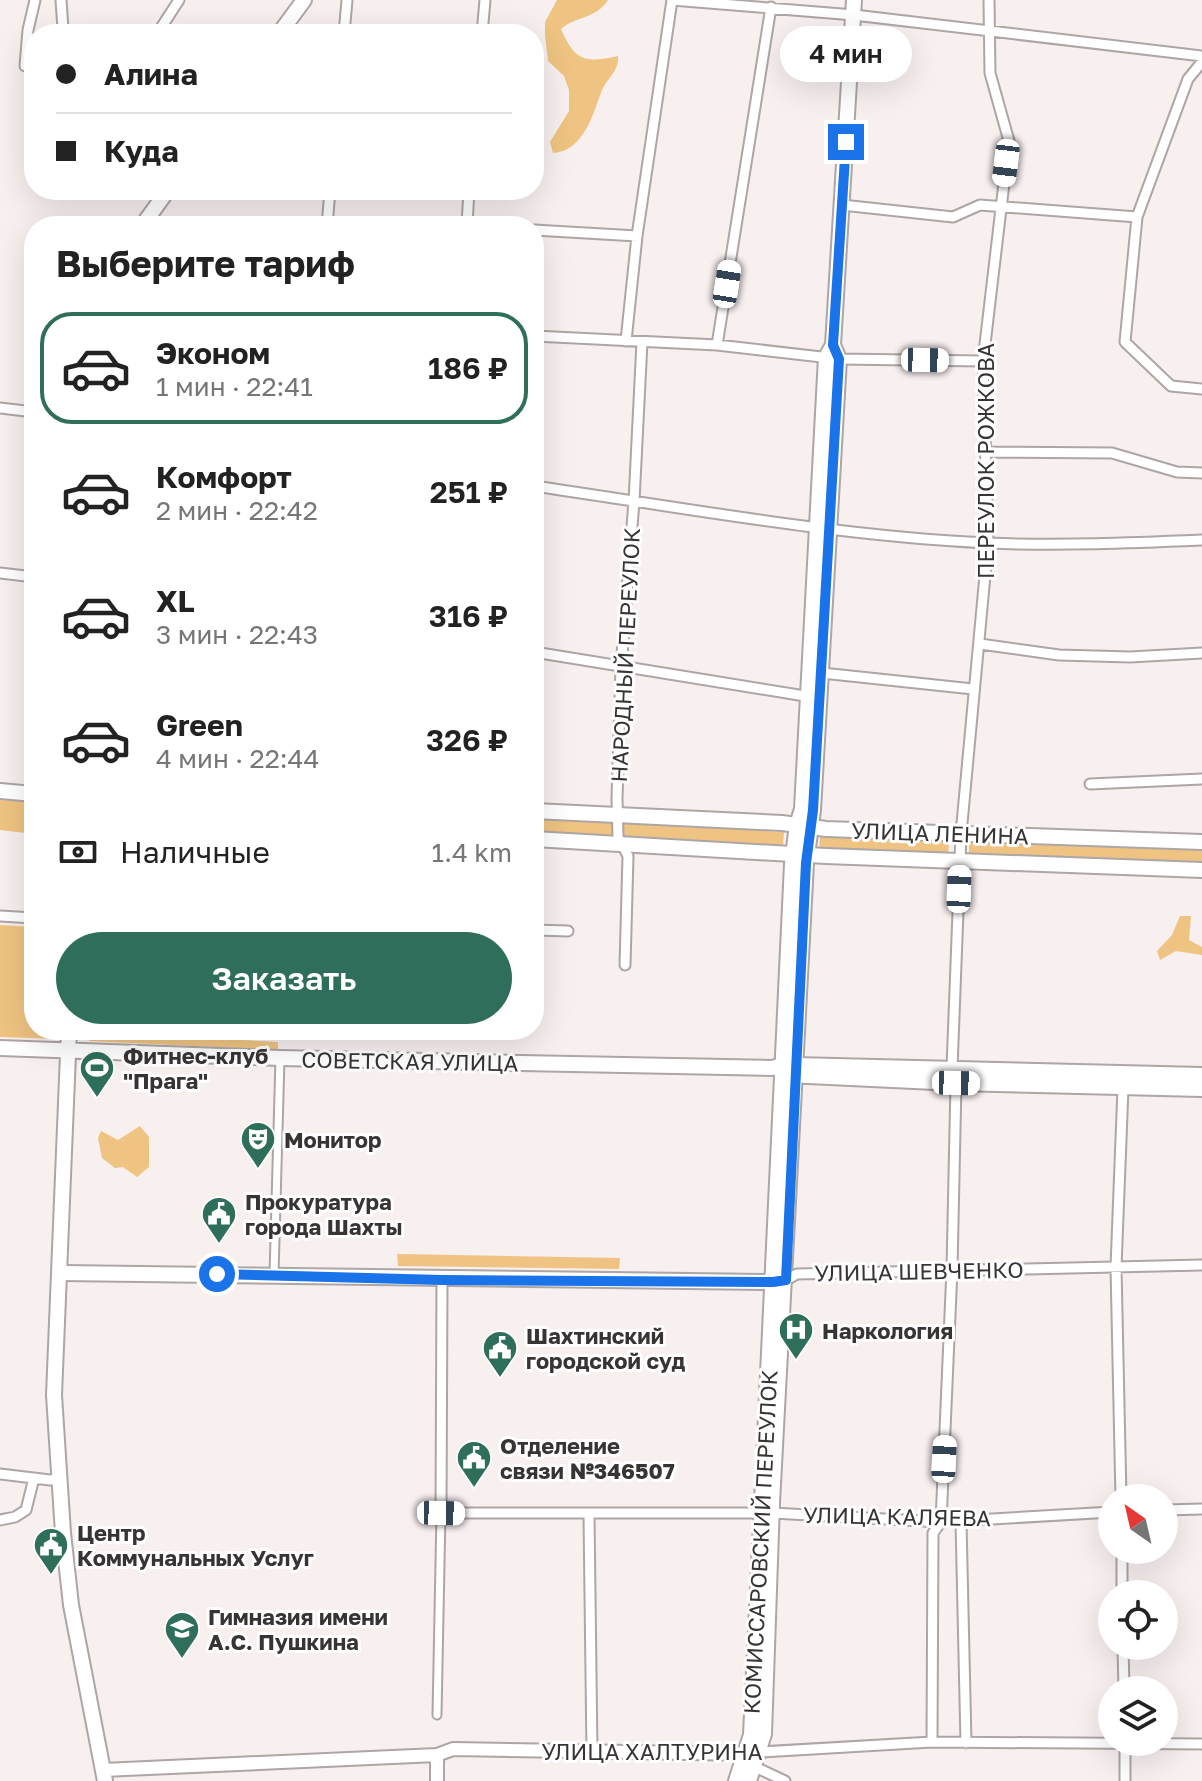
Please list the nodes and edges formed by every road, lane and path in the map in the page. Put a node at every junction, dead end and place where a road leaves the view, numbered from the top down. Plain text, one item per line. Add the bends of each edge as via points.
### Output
1 (35, 0) edge
2 (61, 0) edge
3 (179, 0) edge
4 (304, 0) edge
5 (347, 0) edge
6 (485, 0) edge
7 (672, 0) edge
8 (989, 0) edge
9 (771, 7) junction
10 (854, 8) edge
11 (29, 24) edge
12 (63, 24) edge
13 (163, 24) edge
14 (286, 24) edge
15 (345, 24) edge
16 (483, 24) edge
17 (988, 30) junction
18 (1202, 56) edge
19 (1202, 62) edge
20 (842, 205) junction
21 (1001, 207) junction
22 (1137, 217) junction
23 (544, 231) edge
24 (637, 236) junction
25 (544, 337) edge
26 (626, 341) junction
27 (642, 342) junction
28 (717, 345) junction
29 (833, 353) junction
30 (983, 361) junction
31 (1202, 389) edge
32 (0, 408) edge
33 (24, 411) edge
34 (985, 452) junction
35 (1202, 473) edge
36 (544, 488) edge
37 (634, 501) junction
38 (823, 528) junction
39 (1202, 540) edge
40 (988, 543) junction
41 (0, 573) edge
42 (24, 576) edge
43 (980, 644) junction
44 (1202, 653) edge
45 (544, 654) edge
46 (621, 668) junction
47 (822, 673) junction
48 (973, 689) junction
49 (814, 697) junction
50 (1202, 779) edge
51 (1090, 784) dead end
52 (0, 791) edge
53 (24, 793) edge
54 (544, 812) edge
55 (618, 816) junction
56 (803, 826) junction
57 (961, 834) junction
58 (544, 840) edge
59 (1202, 842) edge
60 (621, 845) junction
61 (800, 855) junction
62 (961, 859) junction
63 (1202, 870) edge
64 (0, 916) edge
65 (24, 917) edge
66 (544, 930) edge
67 (568, 931) dead end
68 (625, 965) dead end
69 (68, 1040) edge
70 (0, 1048) edge
71 (68, 1049) junction
72 (280, 1058) junction
73 (785, 1069) junction
74 (1202, 1075) edge
75 (954, 1076) junction
76 (1123, 1088) junction
77 (1202, 1089) edge
78 (1202, 1265) edge
79 (1116, 1267) junction
80 (952, 1269) junction
81 (61, 1273) junction
82 (274, 1275) junction
83 (442, 1280) junction
84 (779, 1281) junction
85 (0, 1474) edge
86 (34, 1478) junction
87 (61, 1479) junction
88 (1121, 1484) edge
89 (1202, 1509) edge
90 (1178, 1510) edge
91 (441, 1513) junction
92 (766, 1513) junction
93 (1098, 1513) edge
94 (589, 1515) junction
95 (0, 1520) edge
96 (941, 1522) junction
97 (961, 1522) junction
98 (437, 1715) dead end
99 (932, 1742) junction
100 (966, 1743) junction
101 (1098, 1743) edge
102 (1178, 1744) edge
103 (1202, 1744) edge
104 (592, 1752) junction
105 (760, 1752) junction
106 (437, 1755) junction
107 (744, 1755) junction
108 (1125, 1756) edge
109 (752, 1774) edge
110 (104, 1776) edge
111 (437, 1781) edge
112 (736, 1781) edge
113 (785, 1781) edge
114 (1125, 1781) edge

1 - 11 street
2 - 12 street
3 - 13 street
4 - 14 main road
5 - 15 street
6 - 16 street
7 - 9 street
7 - 24 street
8 - 17 street, ПЕРЕУЛОК РОЖКОВА
9 - 10 street
9 - 28 street
10 - 17 street
10 - 20 main road, КОМИССАРОВСКИЙ ПЕРЕУЛОК
17 - 18 street
17 - 21 street, ПЕРЕУЛОК РОЖКОВА via 990,73 1009,141
19 - 22 street via 1188,79
20 - 21 street via 953,217 980,205
20 - 29 main road, КОМИССАРОВСКИЙ ПЕРЕУЛОК
21 - 22 street
21 - 30 street, ПЕРЕУЛОК РОЖКОВА
22 - 31 street via 1125,342 1171,386
23 - 24 street
24 - 26 street
25 - 26 street
26 - 27 street
27 - 28 street
27 - 37 street, НАРОДНЫЙ ПЕРЕУЛОК
28 - 29 street
29 - 30 street
29 - 38 main road, КОМИССАРОВСКИЙ ПЕРЕУЛОК
30 - 34 street, ПЕРЕУЛОК РОЖКОВА
32 - 33 street
34 - 35 street via 1112,453 1177,472
34 - 40 street, ПЕРЕУЛОК РОЖКОВА
36 - 37 street
37 - 38 street
37 - 46 street, НАРОДНЫЙ ПЕРЕУЛОК
38 - 40 street
38 - 47 main road, КОМИССАРОВСКИЙ ПЕРЕУЛОК
38 - 49 main road, КОМИССАРОВСКИЙ ПЕРЕУЛОК
39 - 40 street
40 - 43 street, ПЕРЕУЛОК РОЖКОВА
41 - 42 street
43 - 44 street via 1059,655
43 - 48 street, ПЕРЕУЛОК РОЖКОВА
45 - 46 street
46 - 49 street
46 - 55 street, НАРОДНЫЙ ПЕРЕУЛОК
47 - 48 street
47 - 49 main road, КОМИССАРОВСКИЙ ПЕРЕУЛОК
48 - 57 street, ПЕРЕУЛОК РОЖКОВА
49 - 56 main road, КОМИССАРОВСКИЙ ПЕРЕУЛОК via 813,810
50 - 51 street
52 - 53 main road
54 - 55 main road, УЛИЦА ЛЕНИНА
55 - 56 main road, УЛИЦА ЛЕНИНА
55 - 60 street, НАРОДНЫЙ ПЕРЕУЛОК
56 - 57 main road, УЛИЦА ЛЕНИНА
56 - 61 main road, КОМИССАРОВСКИЙ ПЕРЕУЛОК
57 - 59 main road, УЛИЦА ЛЕНИНА
57 - 62 street, ПЕРЕУЛОК РОЖКОВА
58 - 60 main road, УЛИЦА ЛЕНИНА
60 - 61 main road, УЛИЦА ЛЕНИНА
60 - 68 street, НАРОДНЫЙ ПЕРЕУЛОК via 628,856
61 - 62 main road, УЛИЦА ЛЕНИНА
61 - 73 main road, КОМИССАРОВСКИЙ ПЕРЕУЛОК
62 - 63 main road, УЛИЦА ЛЕНИНА
62 - 75 street, ПЕРЕУЛОК РОЖКОВА
64 - 65 street
66 - 67 street
69 - 71 main road
70 - 71 main road, СОВЕТСКАЯ УЛИЦА
71 - 72 main road, СОВЕТСКАЯ УЛИЦА
71 - 81 main road
72 - 73 main road, СОВЕТСКАЯ УЛИЦА
72 - 82 street
73 - 75 main road, СОВЕТСКАЯ УЛИЦА
73 - 84 main road, КОМИССАРОВСКИЙ ПЕРЕУЛОК
74 - 75 main road, СОВЕТСКАЯ УЛИЦА
75 - 76 main road, СОВЕТСКАЯ УЛИЦА
75 - 80 street, ПЕРЕУЛОК РОЖКОВА
76 - 77 main road, СОВЕТСКАЯ УЛИЦА
76 - 79 street
78 - 79 street, УЛИЦА ШЕВЧЕНКО
79 - 80 street, УЛИЦА ШЕВЧЕНКО
79 - 88 street
80 - 84 street, УЛИЦА ШЕВЧЕНКО via 797,1274
80 - 96 street, ПЕРЕУЛОК РОЖКОВА
81 - 82 main road, УЛИЦА ШЕВЧЕНКО
81 - 87 main road via 54,1395
82 - 83 main road, УЛИЦА ШЕВЧЕНКО
83 - 84 main road, УЛИЦА ШЕВЧЕНКО
83 - 91 street
84 - 92 main road, КОМИССАРОВСКИЙ ПЕРЕУЛОК
85 - 86 street
86 - 87 street
86 - 95 street via 26,1510
87 - 110 main road via 71,1605
89 - 90 street
91 - 94 street, УЛИЦА КАЛЯЕВА
91 - 98 street
92 - 94 street, УЛИЦА КАЛЯЕВА
92 - 96 street, УЛИЦА КАЛЯЕВА
92 - 105 main road, КОМИССАРОВСКИЙ ПЕРЕУЛОК
92 - 107 main road, КОМИССАРОВСКИЙ ПЕРЕУЛОК via 751,1735
93 - 97 street, УЛИЦА КАЛЯЕВА
94 - 104 street
96 - 97 street, УЛИЦА КАЛЯЕВА
96 - 99 street, ПЕРЕУЛОК РОЖКОВА via 933,1533
97 - 100 street
99 - 100 street, УЛИЦА ХАЛТУРИНА
99 - 105 street, УЛИЦА ХАЛТУРИНА
100 - 101 street, УЛИЦА ХАЛТУРИНА
102 - 103 street, УЛИЦА ХАЛТУРИНА
104 - 106 street, УЛИЦА ХАЛТУРИНА via 453,1749
104 - 107 street, УЛИЦА ХАЛТУРИНА
105 - 107 street, УЛИЦА ХАЛТУРИНА
105 - 109 main road, КОМИССАРОВСКИЙ ПЕРЕУЛОК
106 - 110 street, УЛИЦА ХАЛТУРИНА
106 - 111 street
107 - 112 main road, КОМИССАРОВСКИЙ ПЕРЕУЛОК
108 - 114 street
109 - 113 street, УЛИЦА ХАЛТУРИНА

